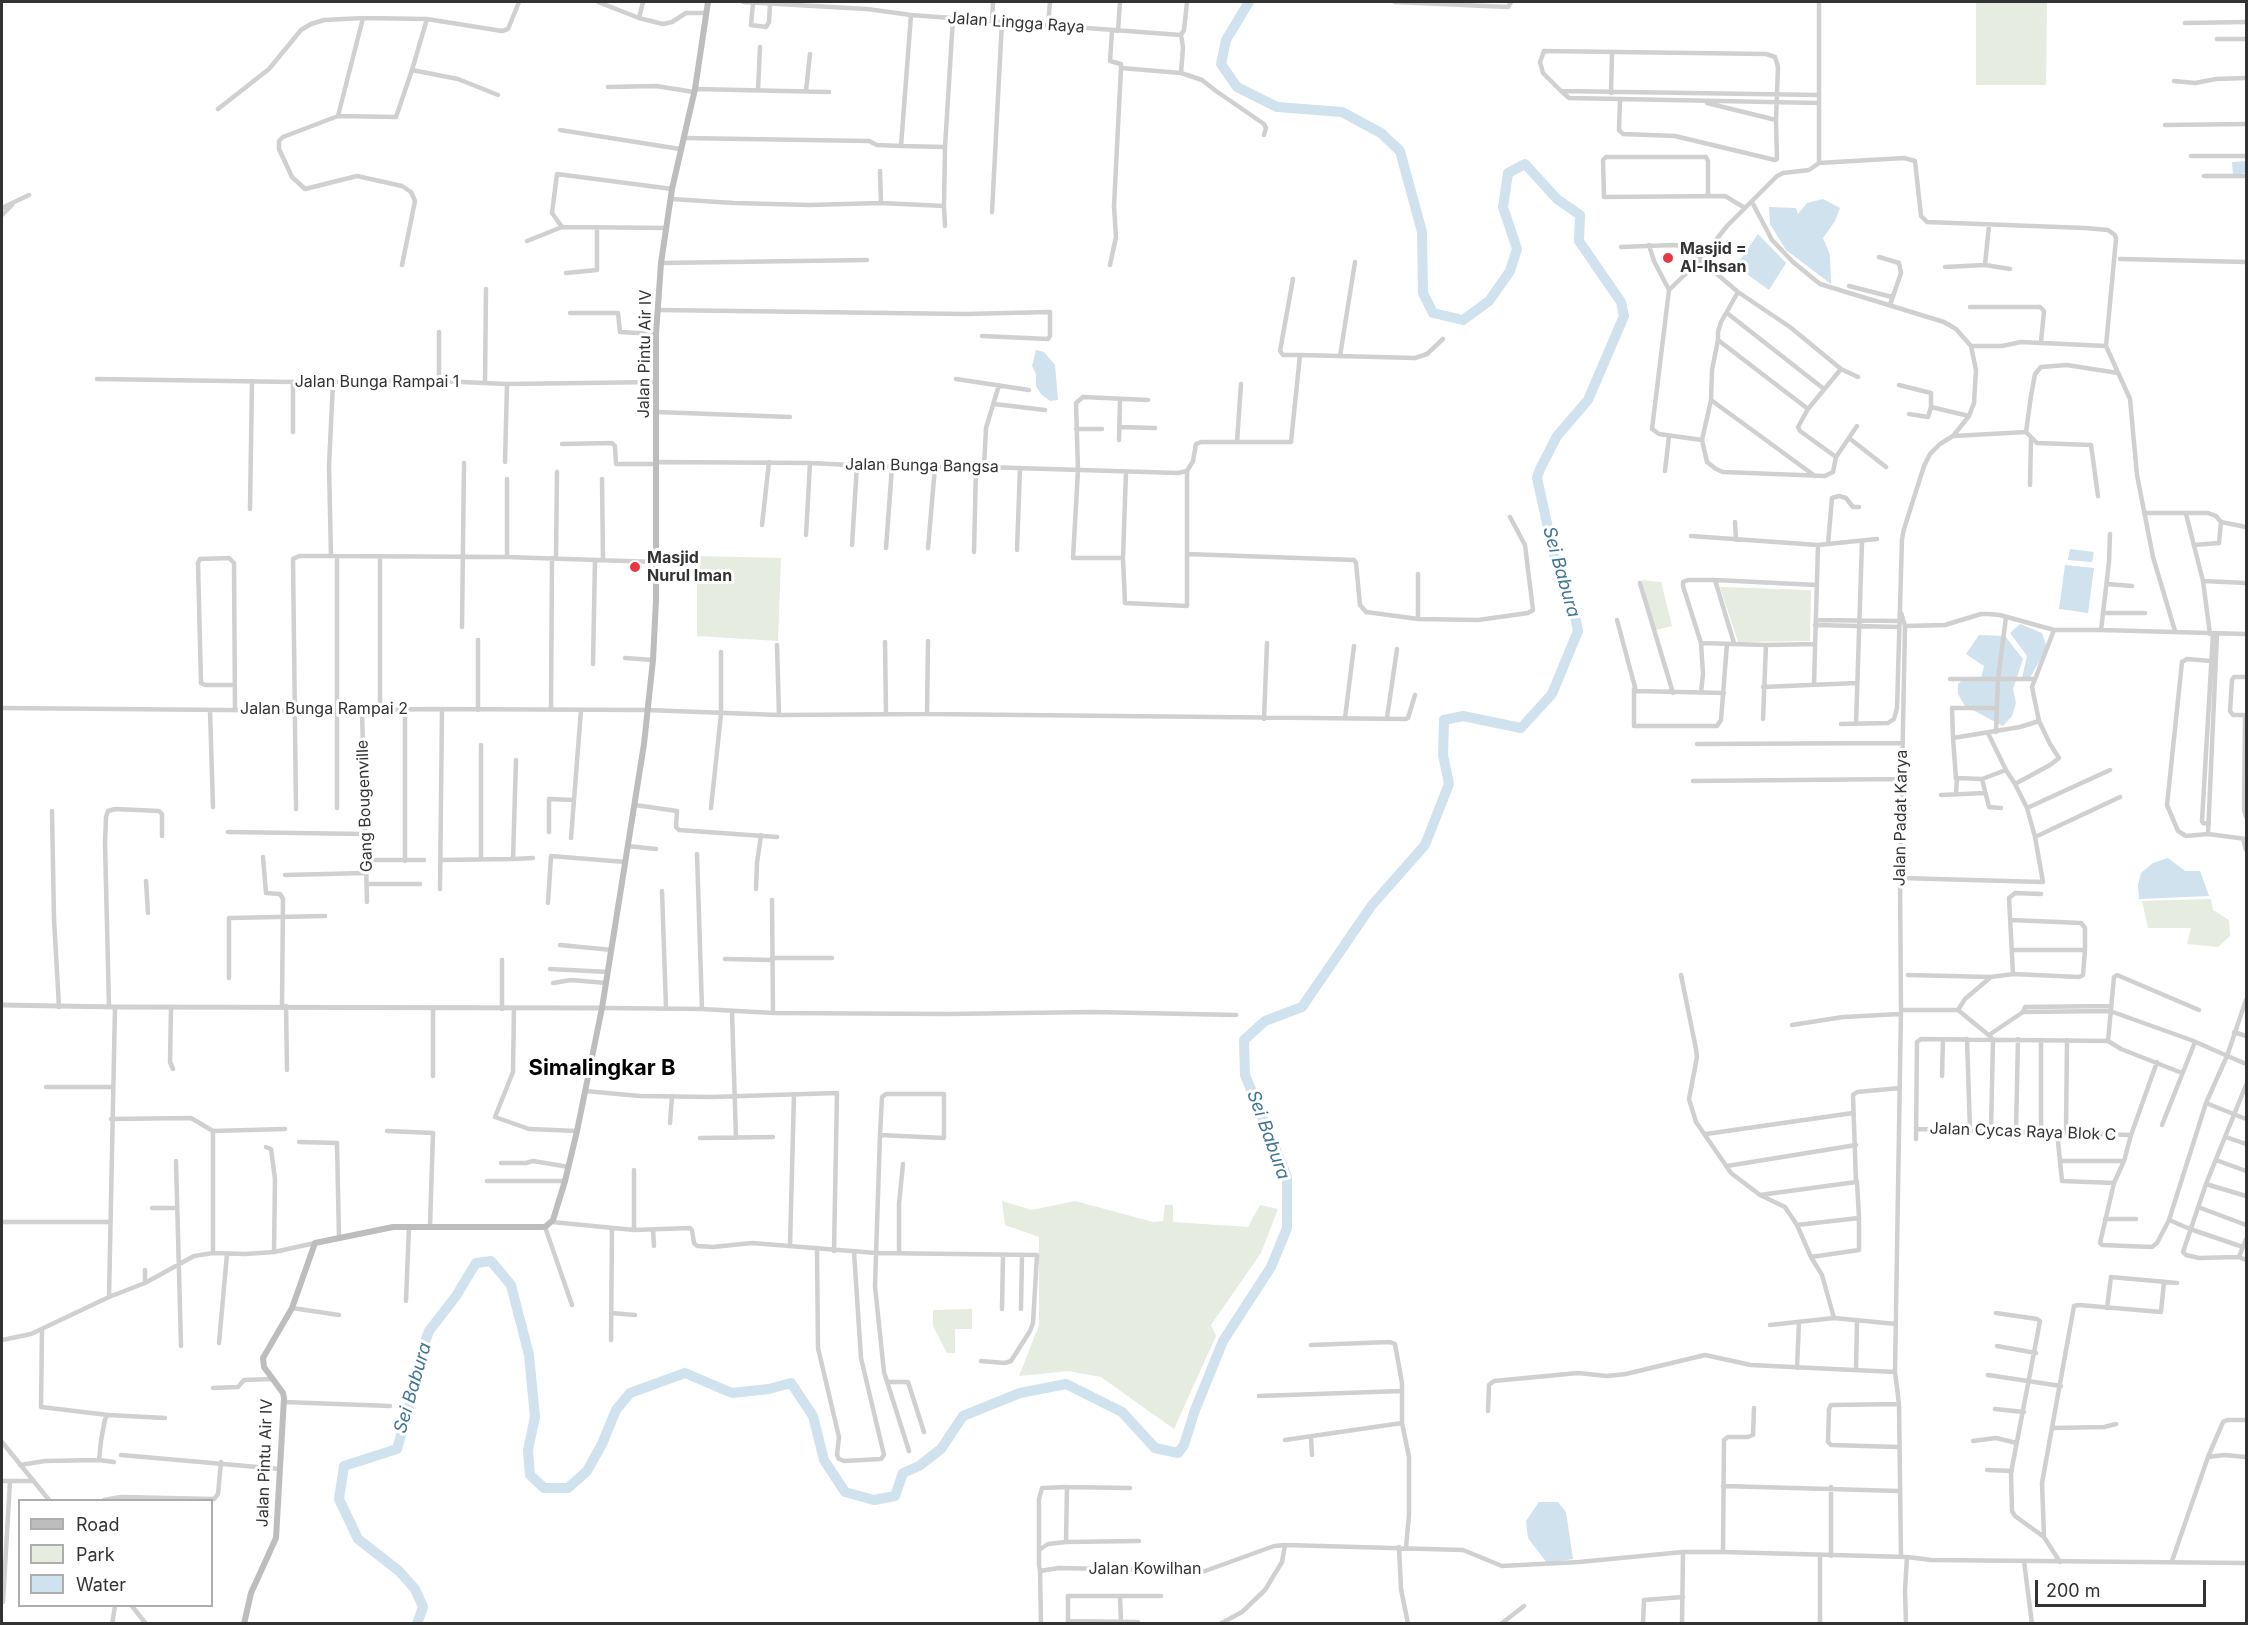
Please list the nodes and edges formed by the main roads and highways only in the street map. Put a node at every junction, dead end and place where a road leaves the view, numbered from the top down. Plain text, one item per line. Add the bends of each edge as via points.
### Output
1 (708, 2) edge
2 (244, 1623) edge

1 - 2 main road, Jalan Pintu Air IV via 661,263 656,334 653,660 647,710 602,1008 565,1181 552,1222 545,1227 409,1226 315,1243 292,1308 263,1358 284,1402 276,1538 251,1593

